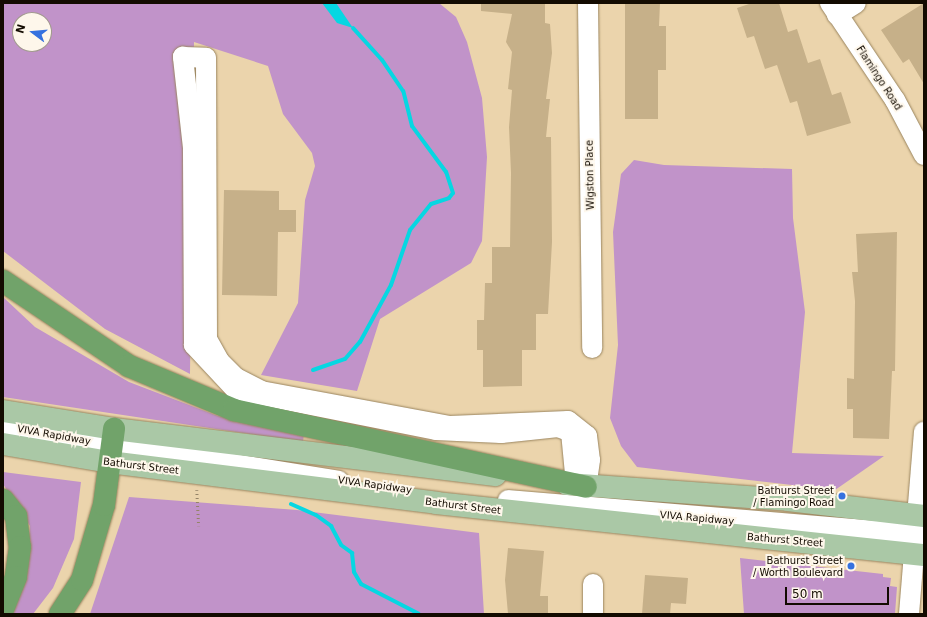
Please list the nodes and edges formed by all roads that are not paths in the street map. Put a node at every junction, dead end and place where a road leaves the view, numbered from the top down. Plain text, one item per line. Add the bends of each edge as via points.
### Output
1 (588, 3) edge
2 (856, 3) edge
3 (833, 9) edge
4 (924, 156) edge
5 (3, 280) edge
6 (592, 348) dead end
7 (3, 410) edge
8 (3, 427) edge
9 (924, 432) edge
10 (3, 444) edge
11 (111, 445) junction
12 (581, 486) junction
13 (651, 491) junction
14 (3, 500) edge
15 (773, 521) junction
16 (919, 535) edge
17 (593, 584) dead end
18 (3, 609) edge
19 (60, 614) edge
20 (593, 614) edge
21 (909, 614) edge

1 - 6 street, Wigston Place
2 - 3 street
3 - 4 street, Flamingo Road via 895,100
5 - 12 highway via 129,366 234,410
7 - 11 main road, Bathurst Street
8 - 11 street, VIVA Rapidway
9 - 16 street
10 - 11 main road, Bathurst Street
11 - 12 main road, Bathurst Street
11 - 15 street, VIVA Rapidway via 387,488 731,521
11 - 16 main road, Bathurst Street via 197,473 642,527
11 - 19 highway via 104,505 82,580
12 - 12 street via 590,460 587,436 568,421 450,426 261,391 236,378 219,361 207,339 206,58 184,57 193,148 194,345 236,390 436,430 500,433 558,427 571,432
12 - 13 main road, Bathurst Street
13 - 15 street, VIVA Rapidway
13 - 16 main road, Bathurst Street via 788,500
14 - 18 highway via 16,516 20,547 16,577
15 - 16 street, VIVA Rapidway
16 - 21 street
17 - 20 street

